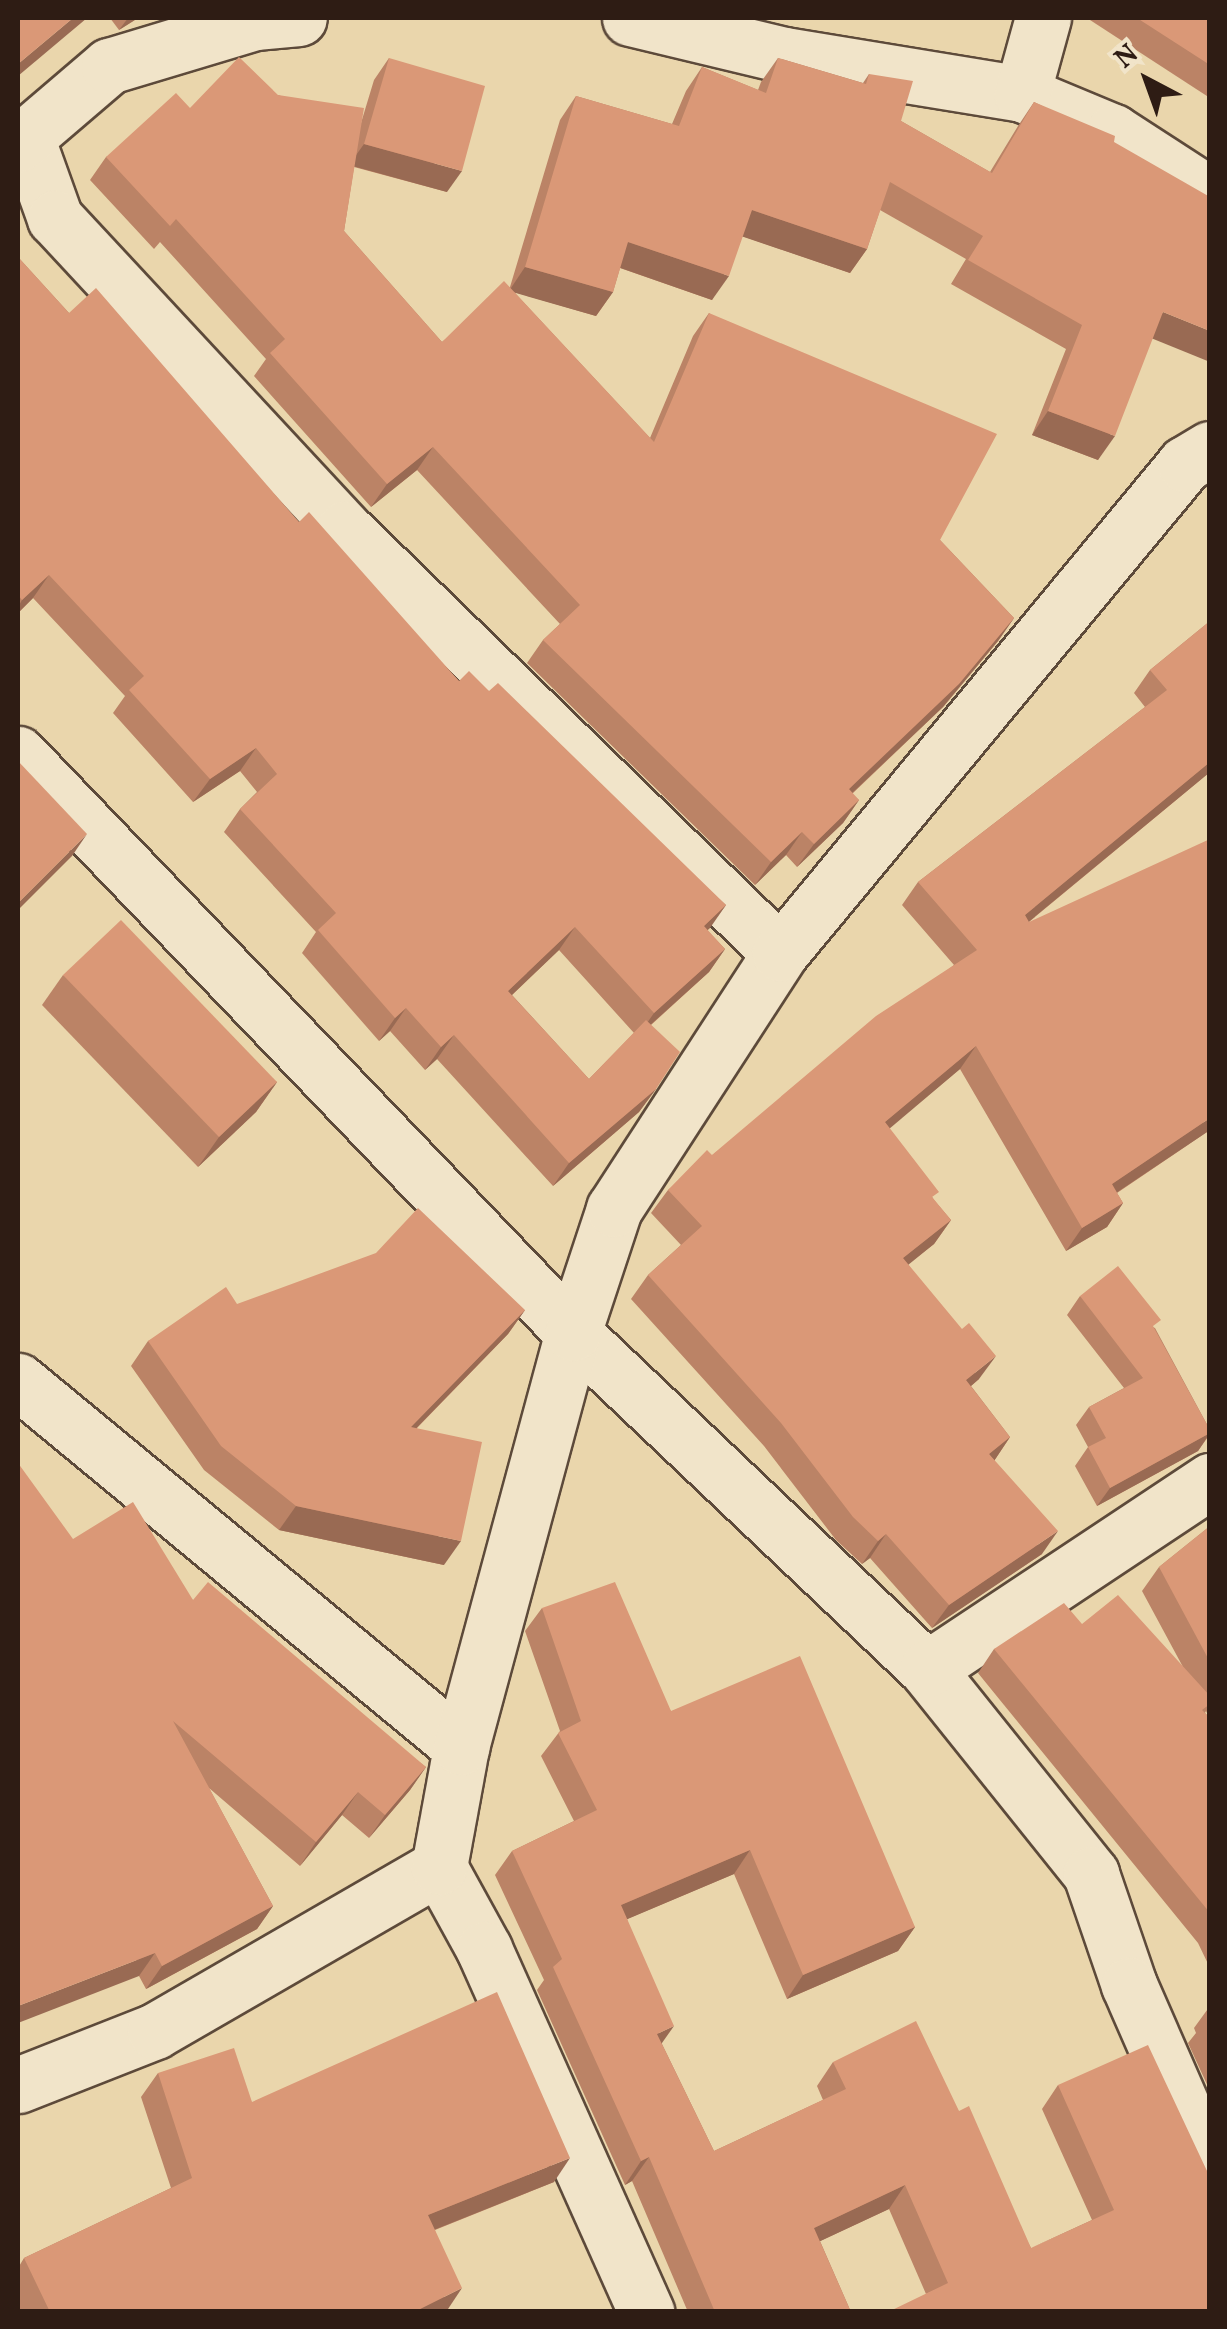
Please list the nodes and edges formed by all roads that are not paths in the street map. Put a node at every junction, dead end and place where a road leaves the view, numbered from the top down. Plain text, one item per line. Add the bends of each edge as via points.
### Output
1 (630, 18) edge
2 (1043, 18) edge
3 (269, 19) edge
4 (1022, 94) junction
5 (22, 142) edge
6 (1210, 195) edge
7 (1210, 449) edge
8 (18, 754) edge
9 (780, 953) junction
10 (573, 1333) junction
11 (18, 1381) edge
12 (1210, 1481) edge
13 (926, 1670) junction
14 (461, 1747) junction
15 (439, 1866) junction
16 (18, 2085) edge
17 (1210, 2170) edge
18 (646, 2312) edge

1 - 4 street via 784,55
2 - 4 street
3 - 5 street via 108,66
4 - 6 street via 1112,132
5 - 9 street via 55,218 344,529
7 - 9 street via 1185,464
8 - 10 street
9 - 10 street via 614,1209
10 - 13 street
10 - 14 street
11 - 14 street
12 - 13 street
13 - 17 street via 1091,1874 1129,1985
14 - 15 street
15 - 16 street via 156,2031
15 - 18 street via 484,1949

